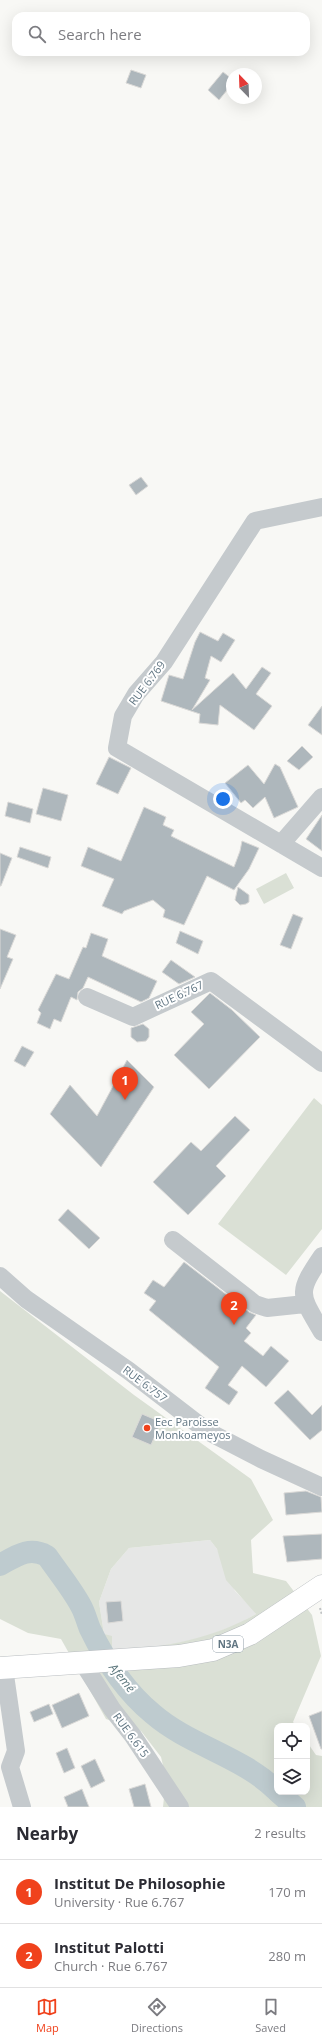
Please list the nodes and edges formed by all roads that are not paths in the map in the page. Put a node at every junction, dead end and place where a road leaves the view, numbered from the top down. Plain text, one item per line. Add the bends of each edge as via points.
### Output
1 (322, 508) edge
2 (322, 797) edge
3 (281, 844) junction
4 (322, 868) edge
5 (87, 997) dead end
6 (322, 1063) edge
7 (172, 1240) dead end
8 (322, 1256) edge
9 (0, 1276) edge
10 (305, 1304) junction
11 (322, 1332) edge
12 (322, 1487) edge
13 (322, 1586) edge
14 (88, 1663) junction
15 (2, 1668) edge
16 (22, 1807) edge
17 (180, 1807) edge

1 - 3 street, RUE 6.769 via 255,521 164,662 123,716 117,748
2 - 3 street
3 - 4 street, RUE 6.769
5 - 6 street, RUE 6.767 via 133,1017 211,981
7 - 10 street via 255,1304 267,1308
8 - 10 street via 303,1290
9 - 12 street, RUE 6.757 via 26,1299 129,1371 207,1431
10 - 11 street
13 - 14 highway, N3A via 250,1634 213,1650 179,1656
14 - 15 highway, N3A
14 - 17 street, RUE 6.615 via 112,1709
15 - 16 street via 16,1751 10,1767

